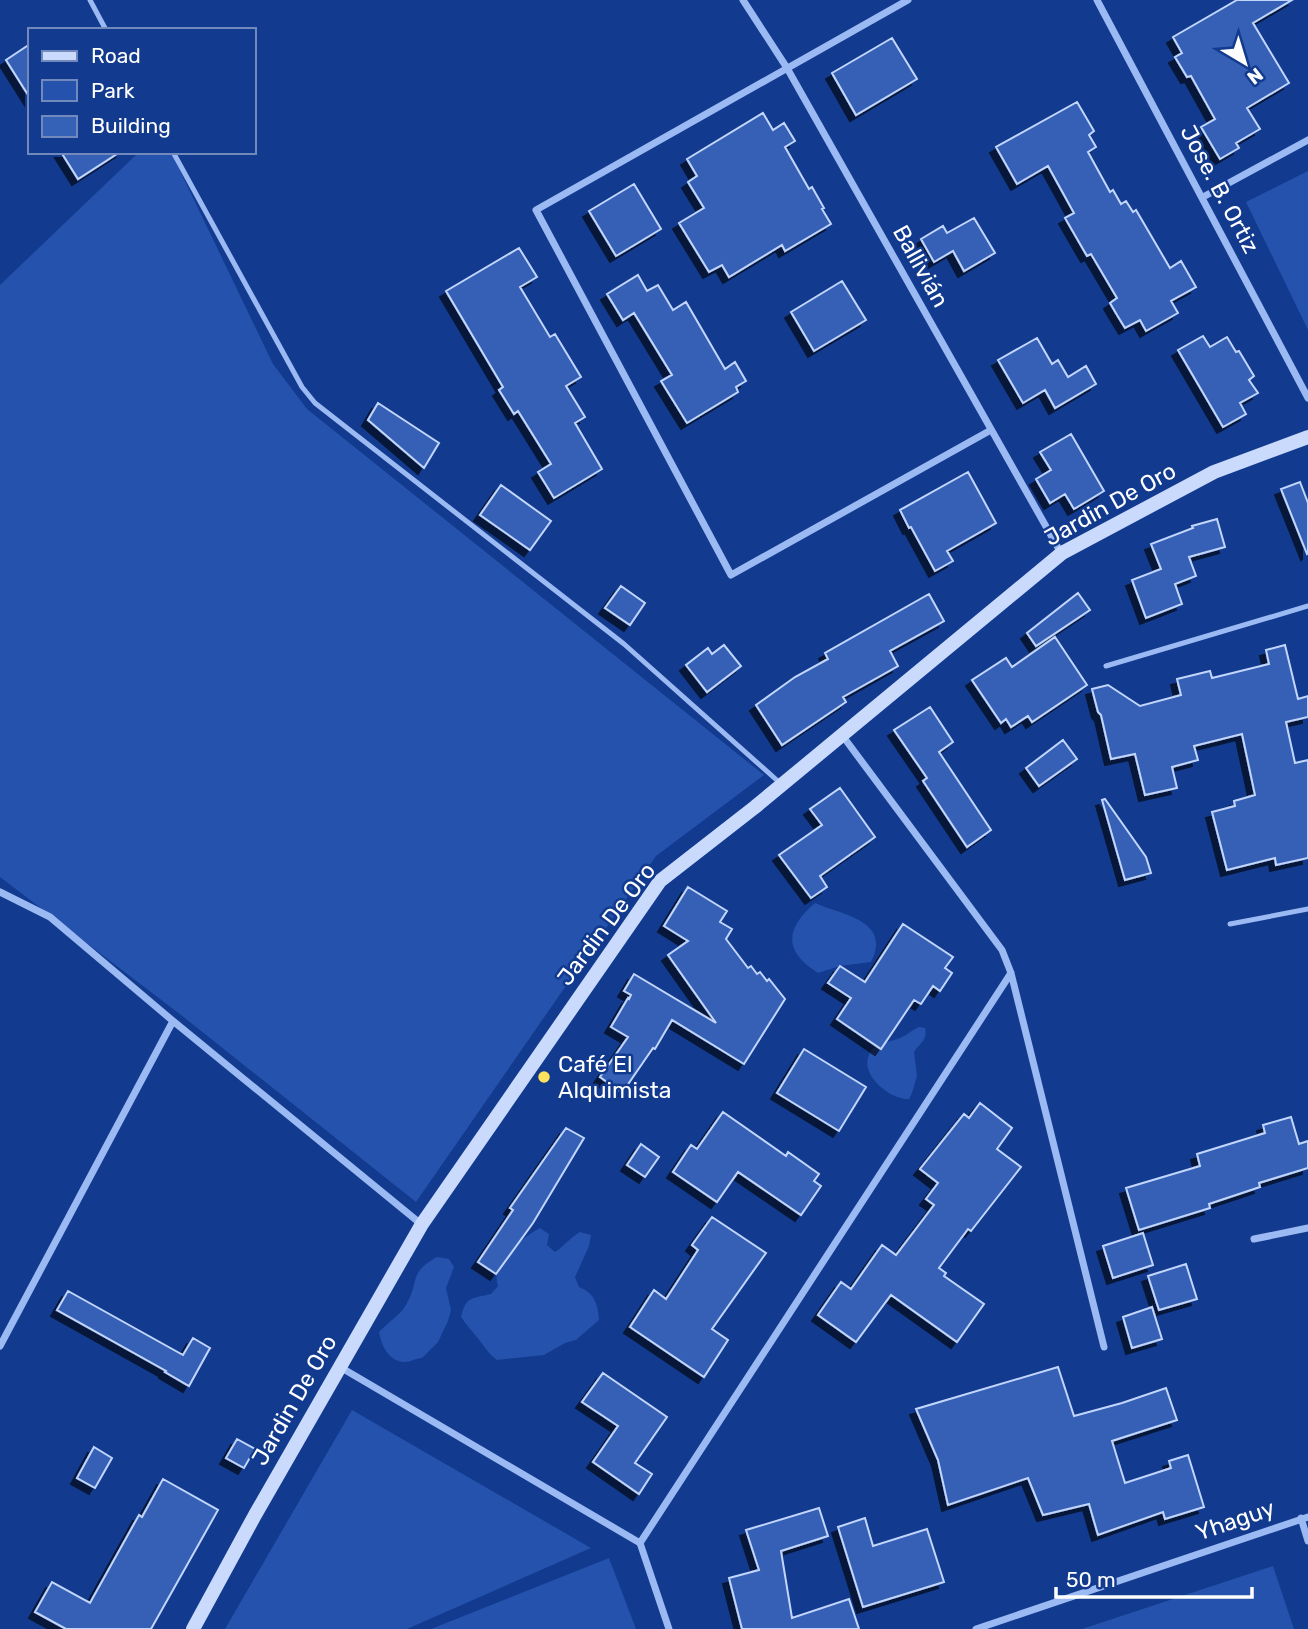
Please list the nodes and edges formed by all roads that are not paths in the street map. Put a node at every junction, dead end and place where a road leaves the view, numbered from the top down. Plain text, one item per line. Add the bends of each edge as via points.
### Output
1 (90, 0) edge
2 (743, 0) edge
3 (908, 0) edge
4 (1097, 0) edge
5 (105, 28) edge
6 (787, 68) junction
7 (1308, 140) edge
8 (174, 154) edge
9 (1203, 197) junction
10 (1308, 398) edge
11 (991, 430) junction
12 (1308, 437) edge
13 (1062, 554) junction
14 (1308, 607) edge
15 (1106, 666) dead end
16 (842, 735) junction
17 (782, 785) junction
18 (0, 892) edge
19 (1308, 909) edge
20 (1230, 924) dead end
21 (1011, 973) junction
22 (173, 1021) junction
23 (422, 1224) junction
24 (1308, 1227) edge
25 (1254, 1239) dead end
26 (0, 1346) edge
27 (1104, 1347) dead end
28 (340, 1366) junction
29 (1305, 1517) edge
30 (1308, 1541) edge
31 (640, 1543) junction
32 (193, 1629) edge
33 (669, 1629) edge
34 (976, 1629) edge

1 - 5 lane
2 - 6 street, Ballivián
3 - 6 street
4 - 9 street, Jose. B. Ortiz
6 - 11 street, Ballivián
6 - 11 street via 536,209 731,575
7 - 9 street
8 - 17 lane via 315,404 624,644
9 - 10 street, Jose. B. Ortiz
11 - 13 street, Ballivián
12 - 13 street, Jardin De Oro via 1214,472
13 - 16 street, Jardin De Oro
14 - 15 lane
16 - 17 street, Jardin De Oro
16 - 21 street via 1002,950
17 - 23 street, Jardin De Oro via 660,881
18 - 22 street via 50,917
19 - 20 lane
21 - 27 street
21 - 31 street
22 - 23 street
22 - 26 street
23 - 28 street, Jardin De Oro
24 - 25 street
28 - 31 street
28 - 32 street, Jardin De Oro
29 - 30 street
29 - 34 street, Yhaguy
31 - 33 street

